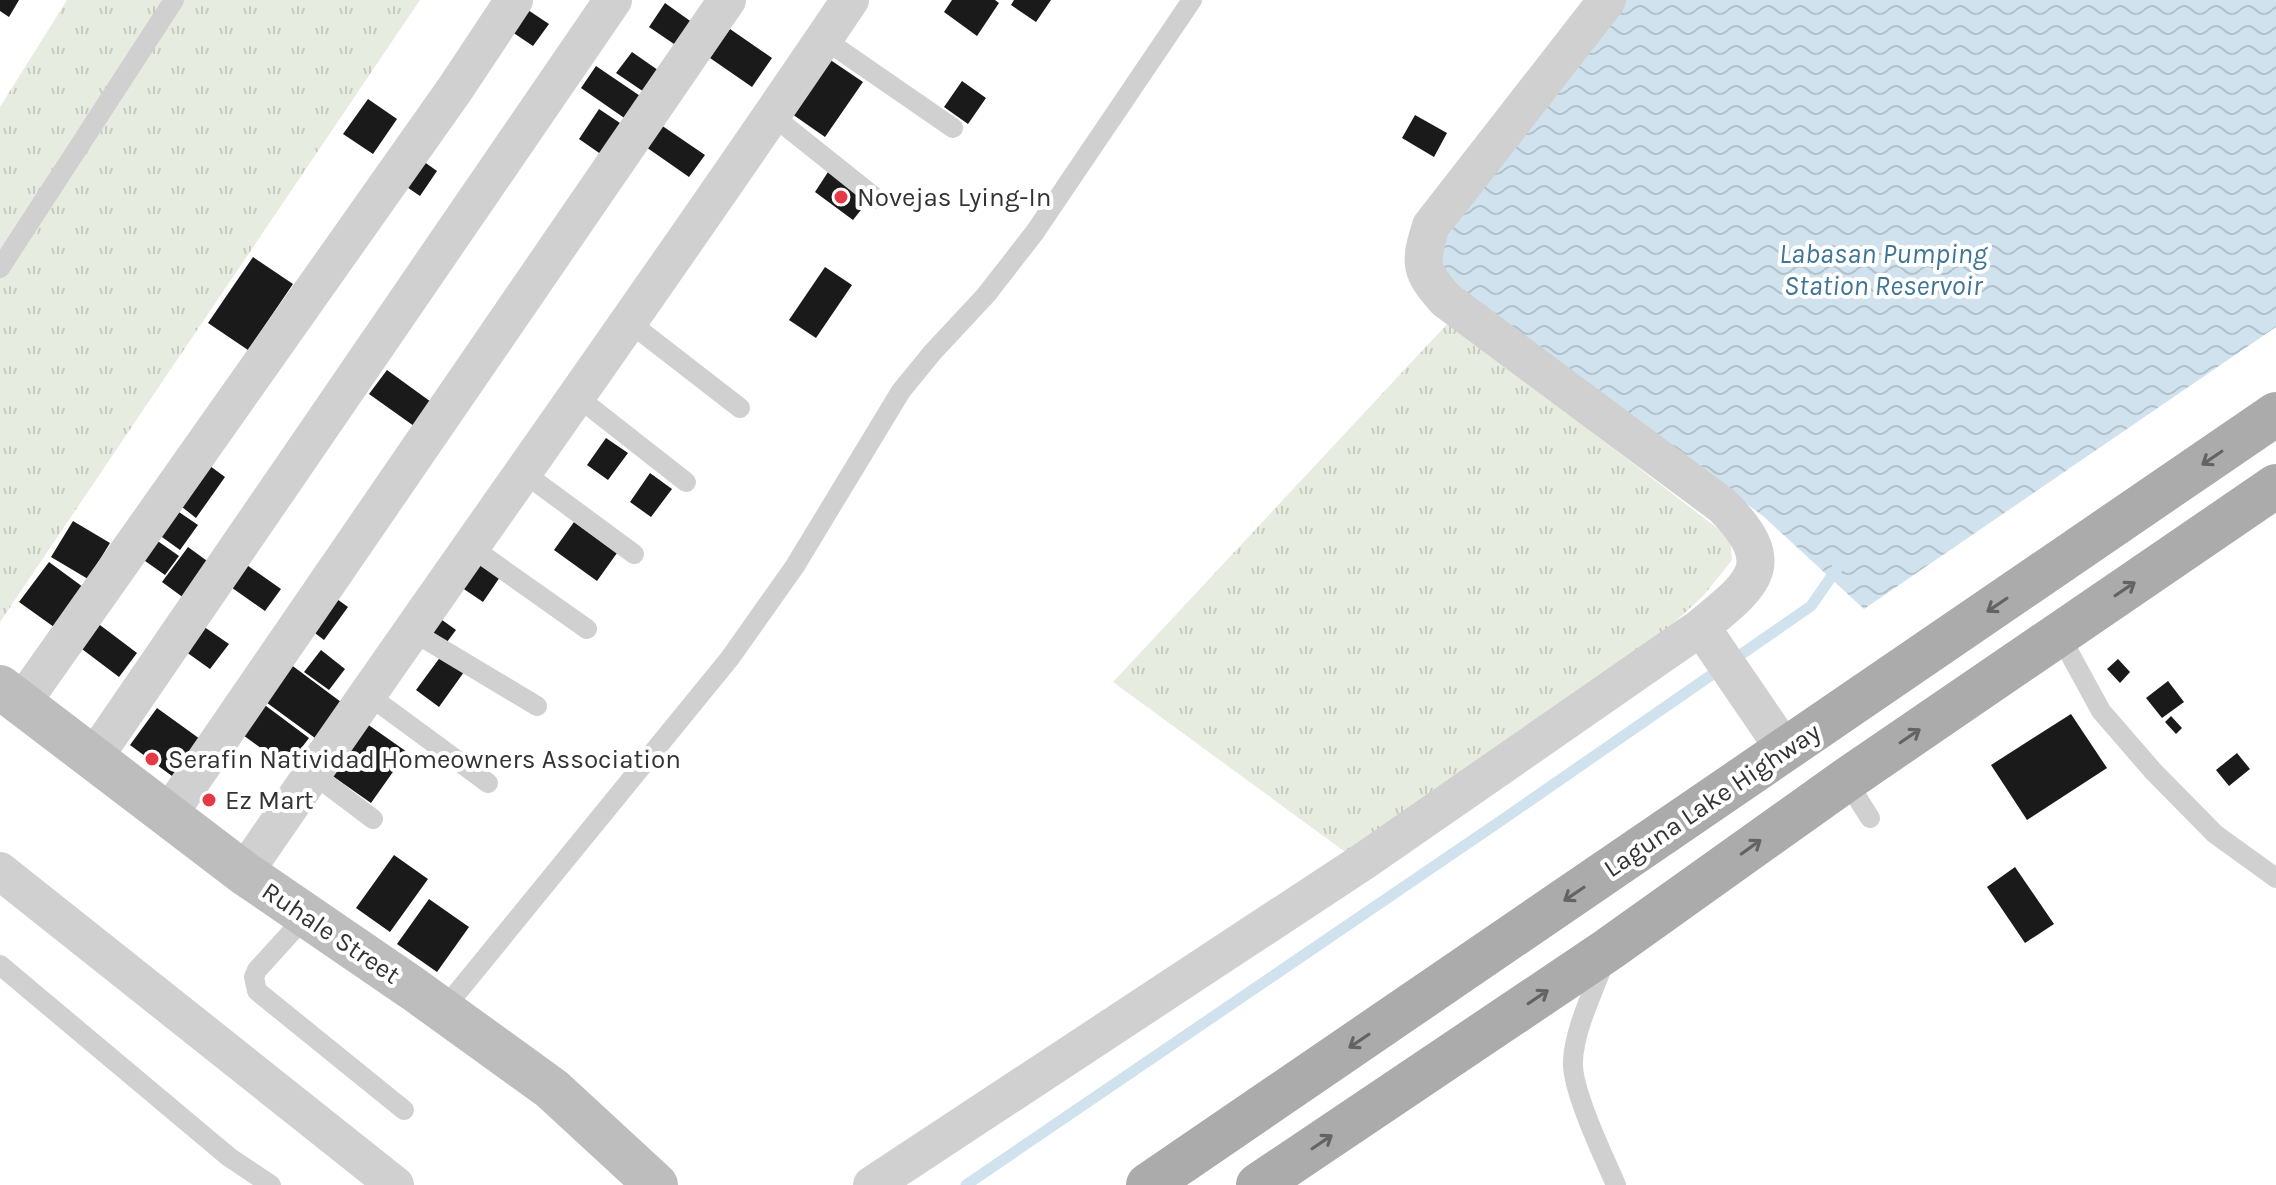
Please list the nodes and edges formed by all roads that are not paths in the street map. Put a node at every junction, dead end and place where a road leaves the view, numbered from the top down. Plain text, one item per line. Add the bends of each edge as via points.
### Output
1 (174, 0) edge
2 (514, 0) edge
3 (613, 0) edge
4 (727, 0) edge
5 (850, 0) edge
6 (1192, 0) edge
7 (1593, 6) edge
8 (824, 39) junction
9 (773, 116) junction
10 (953, 128) dead end
11 (877, 199) dead end
12 (0, 268) edge
13 (629, 322) junction
14 (575, 395) junction
15 (740, 408) dead end
16 (2276, 414) edge
17 (524, 473) junction
18 (686, 482) dead end
19 (2276, 486) edge
20 (471, 547) junction
21 (634, 554) dead end
22 (587, 629) dead end
23 (410, 630) junction
24 (2059, 634) junction
25 (1711, 640) junction
26 (367, 694) junction
27 (10, 696) edge
28 (537, 706) dead end
29 (1777, 737) junction
30 (93, 759) junction
31 (312, 773) junction
32 (1846, 780) junction
33 (488, 783) dead end
34 (168, 815) junction
35 (1870, 818) dead end
36 (373, 819) dead end
37 (0, 871) edge
38 (244, 873) junction
39 (2276, 878) edge
40 (307, 915) junction
41 (1609, 949) junction
42 (0, 965) edge
43 (443, 1010) junction
44 (404, 1110) dead end
45 (265, 1183) edge
46 (395, 1185) edge
47 (656, 1185) edge
48 (872, 1185) edge
49 (1148, 1185) edge
50 (1258, 1185) edge
51 (1616, 1185) edge

1 - 12 lane
2 - 27 street via 455,89
3 - 30 street
4 - 34 street
5 - 8 street
6 - 43 lane via 1035,232 901,391 795,566 730,658
7 - 25 street via 1431,226 1423,252 1426,277 1446,300 1740,523 1755,547 1754,574
8 - 9 street
8 - 10 lane
9 - 11 lane
9 - 13 street
13 - 14 street
13 - 15 lane
14 - 17 street
14 - 18 lane
16 -> 29 main road, Laguna Lake Highway
17 - 20 street
17 - 21 lane
24 -> 19 main road
20 - 22 lane
20 - 23 street
23 - 26 street
23 - 28 lane
32 -> 24 main road
24 - 39 lane via 2101,711 2153,771 2215,834
25 - 29 street
25 - 48 street
26 - 31 street
26 - 33 lane
27 - 30 street, Ruhale Street
29 -> 49 main road, Laguna Lake Highway
30 - 34 street, Ruhale Street
31 - 36 lane
31 - 38 street
32 - 35 lane
41 -> 32 main road
34 - 38 street, Ruhale Street
37 - 46 street
38 - 40 street, Ruhale Street
40 - 43 street, Ruhale Street
40 - 44 lane via 257,970 257,991
50 -> 41 main road
41 - 51 lane via 1572,1063
42 - 45 lane
43 - 47 street, Ruhale Street via 552,1089

